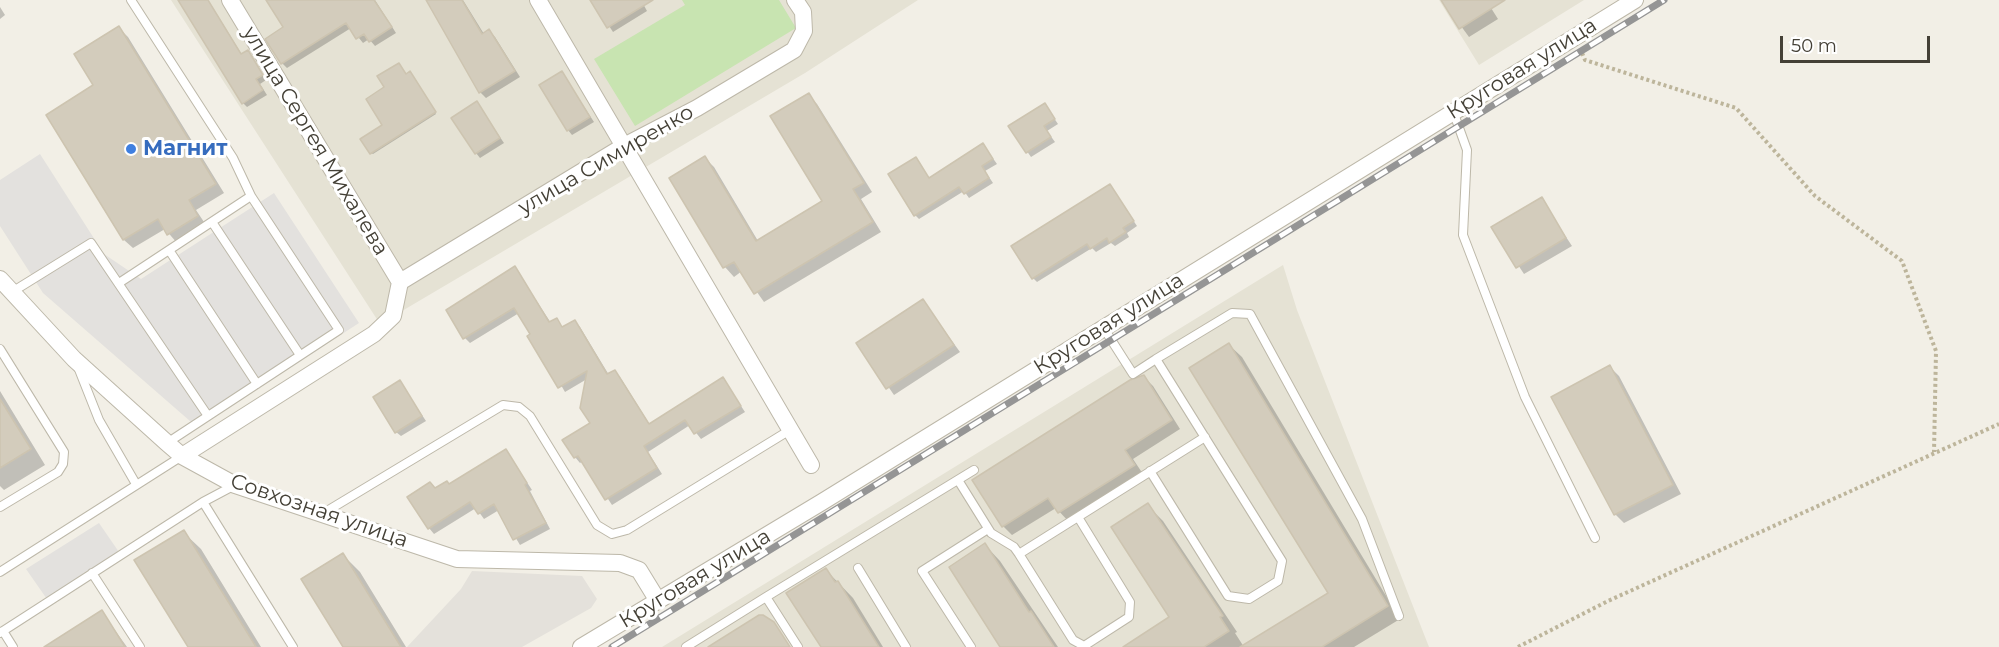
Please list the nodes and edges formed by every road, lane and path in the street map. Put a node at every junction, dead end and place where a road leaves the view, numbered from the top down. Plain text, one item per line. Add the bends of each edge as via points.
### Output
1 (131, 0) edge
2 (230, 0) edge
3 (538, 0) edge
4 (795, 0) edge
5 (1635, 0) edge
6 (1574, 37) junction
7 (1453, 111) junction
8 (624, 146) junction
9 (251, 196) junction
10 (212, 222) junction
11 (169, 250) junction
12 (0, 279) edge
13 (400, 282) junction
14 (119, 283) junction
15 (12, 292) junction
16 (1104, 327) junction
17 (0, 350) edge
18 (300, 356) junction
19 (75, 359) junction
20 (1156, 359) junction
21 (257, 384) junction
22 (208, 416) junction
23 (1999, 424) edge
24 (790, 430) junction
25 (1204, 436) junction
26 (167, 443) junction
27 (1934, 452) junction
28 (182, 456) junction
29 (811, 465) dead end
30 (974, 470) dead end
31 (1150, 471) junction
32 (958, 480) junction
33 (136, 484) junction
34 (235, 485) junction
35 (203, 502) junction
36 (0, 507) edge
37 (321, 515) junction
38 (1078, 517) junction
39 (988, 529) junction
40 (1595, 538) dead end
41 (1019, 554) junction
42 (858, 568) dead end
43 (0, 572) edge
44 (92, 573) junction
45 (766, 597) junction
46 (658, 601) junction
47 (1399, 616) dead end
48 (1, 632) edge
49 (13, 647) edge
50 (140, 647) edge
51 (293, 647) edge
52 (581, 647) edge
53 (686, 647) edge
54 (798, 647) edge
55 (906, 647) edge
56 (971, 647) edge
57 (1518, 647) edge

1 - 9 lane via 233,158
2 - 13 street, улица Сергея Михалева
3 - 8 street
4 - 8 street, улица Симиренко via 803,12 804,31 794,50
5 - 6 street, Круговая улица
6 - 7 street, Круговая улица
6 - 27 path via 1585,60 1736,108 1815,196 1902,261 1936,351
7 - 16 street, Круговая улица
7 - 40 lane via 1467,150 1463,235 1525,397
8 - 13 street, улица Симиренко
8 - 24 street
9 - 10 lane
9 - 18 lane via 339,330
10 - 11 lane
10 - 18 lane
11 - 14 lane
11 - 21 lane
12 - 15 street, Совхозная улица
13 - 28 street via 393,316 374,334
14 - 15 lane via 91,243
14 - 22 lane
15 - 19 street, Совхозная улица
16 - 20 lane via 1133,374
16 - 46 street, Круговая улица
17 - 36 lane via 64,452 63,464 57,472
18 - 21 lane
19 - 26 street, Совхозная улица
19 - 33 lane via 99,420
20 - 25 lane
20 - 47 lane via 1232,313 1250,314 1362,519
21 - 22 lane
22 - 26 lane
23 - 27 path
24 - 29 street
24 - 37 lane via 627,530 612,534 597,525 531,416 519,407 503,405
25 - 31 lane
25 - 31 lane via 1282,561 1278,581 1249,599 1228,596
26 - 28 street, Совхозная улица
27 - 57 path via 1608,601
28 - 33 lane
28 - 34 street, Совхозная улица
30 - 32 lane
31 - 38 lane
32 - 39 lane
32 - 45 lane
33 - 43 lane
34 - 35 lane
34 - 37 street, Совхозная улица
35 - 44 lane
35 - 51 lane
37 - 46 street, Совхозная улица via 457,559 620,563 639,570
38 - 41 lane
38 - 41 lane via 1131,602 1129,617 1084,646 1073,640
39 - 41 lane
39 - 56 lane via 922,571
42 - 55 lane
44 - 48 lane
44 - 50 lane
45 - 53 lane
45 - 54 lane
46 - 52 street, Круговая улица
48 - 49 lane

